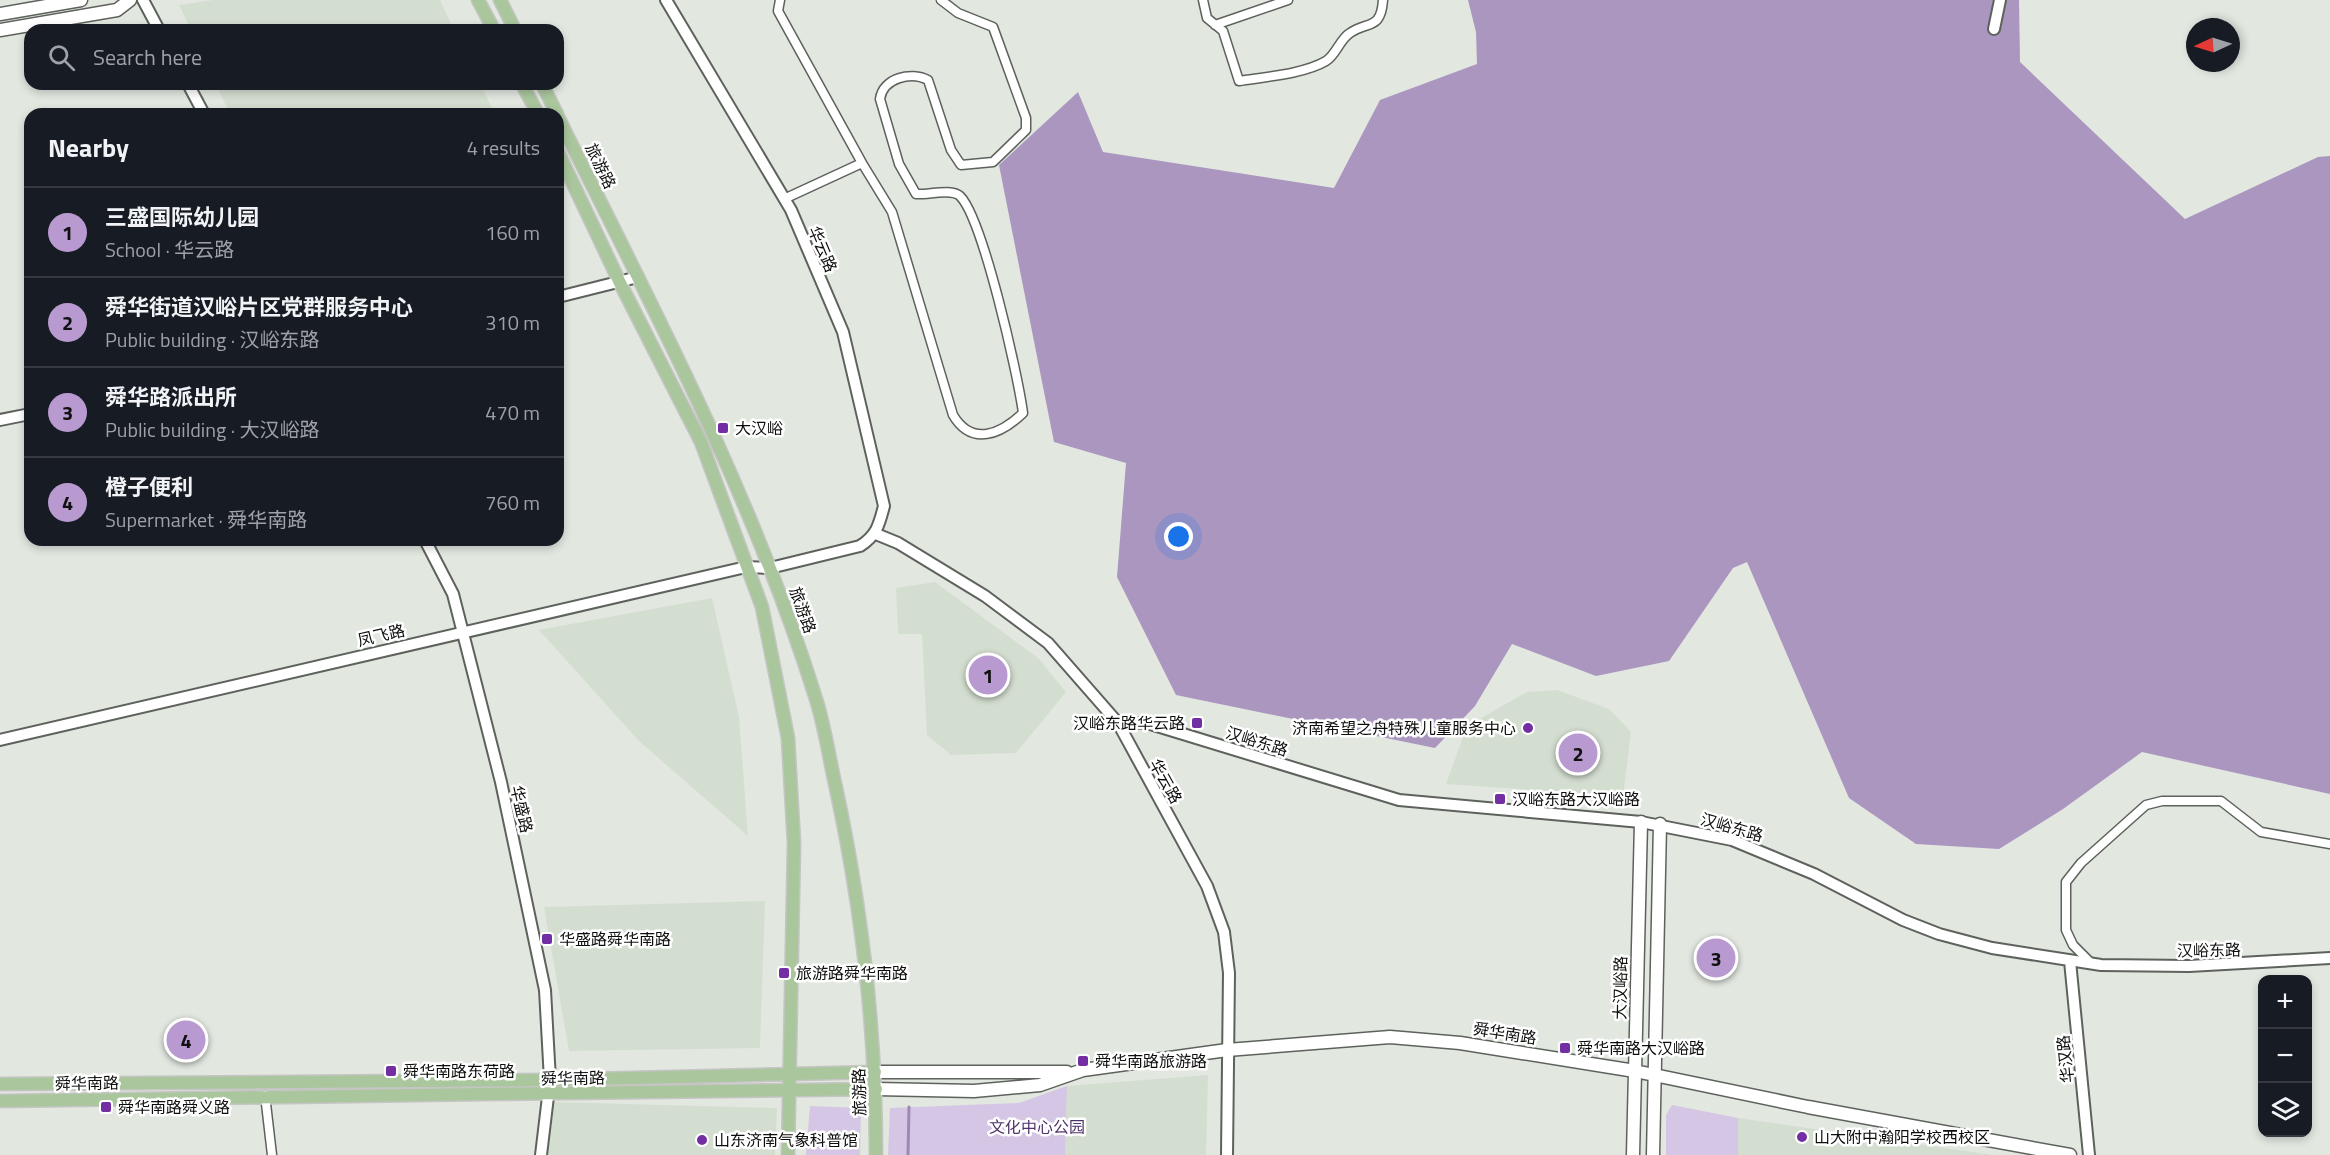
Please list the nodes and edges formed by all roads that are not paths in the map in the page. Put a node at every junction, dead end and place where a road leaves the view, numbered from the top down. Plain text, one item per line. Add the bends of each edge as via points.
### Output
1 (81, 0) edge
2 (130, 0) edge
3 (143, 0) edge
4 (478, 0) edge
5 (500, 0) edge
6 (666, 0) edge
7 (780, 0) edge
8 (941, 0) edge
9 (1203, 0) edge
10 (1288, 0) edge
11 (1383, 0) edge
12 (2000, 0) edge
13 (0, 14) edge
14 (35, 24) edge
15 (156, 24) edge
16 (491, 24) edge
17 (512, 24) edge
18 (1215, 25) junction
19 (24, 26) edge
20 (1994, 29) dead end
21 (0, 30) edge
22 (191, 90) edge
23 (525, 90) edge
24 (545, 90) edge
25 (201, 108) edge
26 (535, 108) edge
27 (554, 108) edge
28 (564, 129) edge
29 (862, 163) junction
30 (564, 165) edge
31 (784, 199) junction
32 (638, 277) junction
33 (620, 283) junction
34 (564, 296) edge
35 (24, 415) edge
36 (0, 420) edge
37 (876, 534) junction
38 (427, 546) edge
39 (746, 567) junction
40 (770, 568) junction
41 (462, 631) junction
42 (1118, 723) junction
43 (0, 740) edge
44 (1641, 822) junction
45 (1660, 824) junction
46 (2330, 843) edge
47 (2330, 958) edge
48 (2070, 961) junction
49 (2092, 964) junction
50 (1227, 1050) junction
51 (1635, 1071) junction
52 (875, 1072) junction
53 (1071, 1072) junction
54 (792, 1075) junction
55 (1654, 1076) junction
56 (550, 1080) junction
57 (0, 1084) edge
58 (876, 1089) junction
59 (791, 1090) junction
60 (265, 1095) junction
61 (549, 1095) junction
62 (0, 1101) edge
63 (272, 1155) edge
64 (541, 1155) edge
65 (788, 1155) edge
66 (876, 1155) edge
67 (1227, 1155) edge
68 (1633, 1155) edge
69 (1653, 1155) edge
70 (2070, 1155) edge
71 (2089, 1155) edge

1 - 13 main road
2 - 14 main road via 117,10
3 - 15 street
4 - 16 main road
5 - 17 main road
6 - 31 street, 华云路
7 - 29 street via 778,11
8 - 29 street via 958,13 993,27 1026,118 1026,130 993,162 961,165 951,150 928,80 919,75 889,81 880,99 899,164 916,194 949,191 959,195 974,219 1017,373 1023,413 1010,426 992,434 972,434 953,415 892,212
9 - 18 street via 1207,18
10 - 18 street
11 - 18 street via 1382,13 1370,26 1350,33 1328,60 1239,81 1223,31
12 - 20 street
19 - 21 main road
22 - 25 street
23 - 26 main road
24 - 27 main road, 旅游路
28 - 32 main road, 旅游路
29 - 31 street
30 - 33 main road, 旅游路
31 - 37 street, 华云路 via 843,332 884,506
32 - 33 street
32 - 40 main road, 旅游路 via 686,374
33 - 34 street
33 - 39 main road, 旅游路 via 701,442
35 - 36 street
37 - 40 street via 860,546
37 - 42 street, 华云路 via 898,543 985,596 1048,644
38 - 41 street, 华盛路 via 453,594
39 - 40 street, 凤飞路
39 - 41 street, 凤飞路
39 - 54 main road, 旅游路 via 762,607 788,738 794,843
40 - 52 main road, 旅游路 via 816,700 846,837 872,1018
41 - 43 street, 凤飞路
41 - 56 street, 华盛路 via 526,893 545,990
42 - 44 street, 汉峪东路 via 1147,723 1398,800
42 - 50 street, 华云路 via 1207,886 1224,932 1229,974
44 - 45 street, 汉峪东路
44 - 51 main road, 大汉峪路
45 - 48 street, 汉峪东路 via 1732,840 1767,853 1939,934 1992,948
45 - 55 main road
46 - 49 street via 2261,832 2221,801 2162,801 2146,805 2081,863 2066,882 2066,930 2073,945
47 - 49 street, 汉峪东路 via 2189,966
48 - 49 street, 汉峪东路
48 - 71 street, 华汉路
50 - 51 main road, 舜华南路 via 1390,1037 1460,1043
50 - 53 main road, 舜华南路
50 - 67 street, 华云路
51 - 55 main road, 舜华南路
51 - 68 main road, 大汉峪路
52 - 53 main road, 舜华南路
52 - 54 main road, 舜华南路
52 - 58 main road, 旅游路
53 - 58 main road, 舜华南路 via 1040,1085 985,1090
54 - 56 main road, 舜华南路
54 - 59 main road, 旅游路
55 - 69 main road
55 - 70 main road, 舜华南路
56 - 57 main road, 舜华南路
56 - 61 street, 华盛路
58 - 59 main road, 舜华南路
58 - 66 main road, 旅游路
59 - 61 main road, 舜华南路
59 - 65 main road, 旅游路
60 - 61 main road, 舜华南路
60 - 62 main road, 舜华南路
60 - 63 street
61 - 64 street, 华盛路

